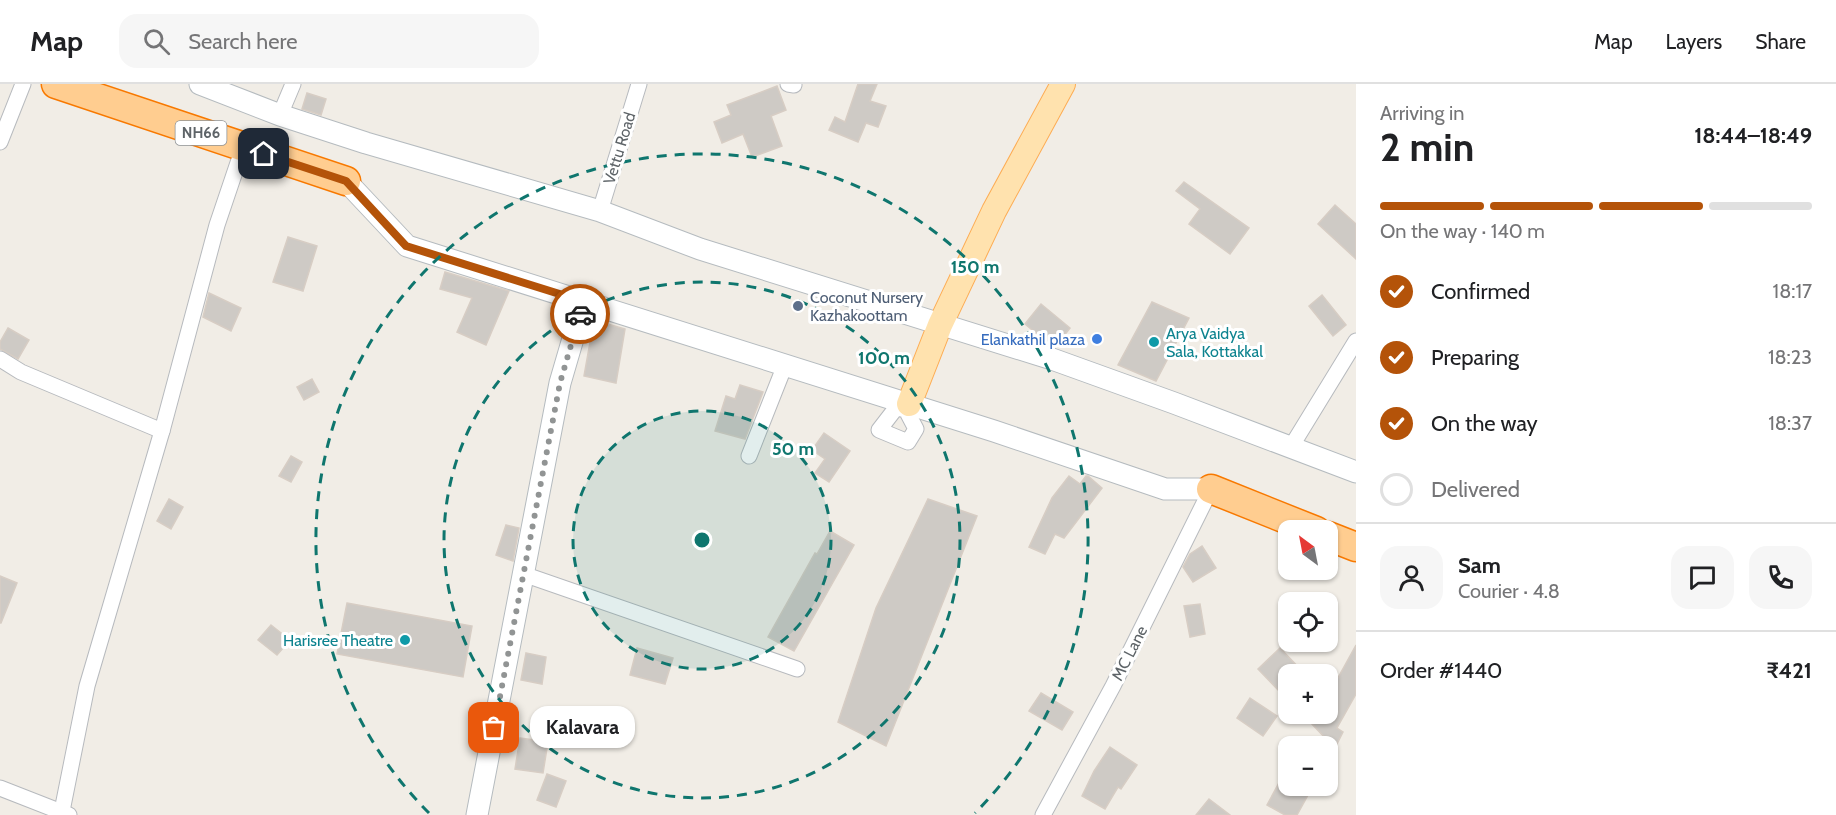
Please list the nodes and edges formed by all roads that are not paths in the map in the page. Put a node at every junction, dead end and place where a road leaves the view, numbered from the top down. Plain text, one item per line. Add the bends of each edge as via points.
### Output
1 (23, 84) edge
2 (56, 84) edge
3 (200, 84) edge
4 (293, 84) edge
5 (639, 84) edge
6 (1063, 84) edge
7 (280, 115) junction
8 (0, 142) edge
9 (243, 148) junction
10 (346, 181) joint
11 (600, 211) junction
12 (582, 301) junction
13 (940, 325) junction
14 (1356, 341) edge
15 (0, 359) edge
16 (785, 365) junction
17 (907, 407) junction
18 (162, 431) junction
19 (1291, 447) junction
20 (749, 456) dead end
21 (1356, 472) edge
22 (1211, 489) junction
23 (1288, 520) edge
24 (1338, 540) edge
25 (1356, 547) edge
26 (523, 574) junction
27 (797, 669) dead end
28 (0, 788) edge
29 (66, 813) edge
30 (477, 815) edge
31 (1043, 815) edge

1 - 8 street
2 - 9 highway, NH66
3 - 7 street
4 - 7 street
5 - 11 street, Vettu Road
6 - 13 main road via 994,211
7 - 11 street
9 - 10 highway, NH66
9 - 18 street
10 - 12 street via 406,246
11 - 13 street via 699,249
12 - 16 street
12 - 26 street via 560,383
13 - 17 main road
13 - 19 street via 1052,359
14 - 19 street
15 - 18 street via 21,372
16 - 17 street
16 - 20 street
17 - 22 street via 1165,489
18 - 29 street via 87,686
19 - 21 street
22 - 23 highway
22 - 31 street, MC Lane via 1113,686
24 - 25 highway
26 - 27 street
26 - 30 street
28 - 29 street

